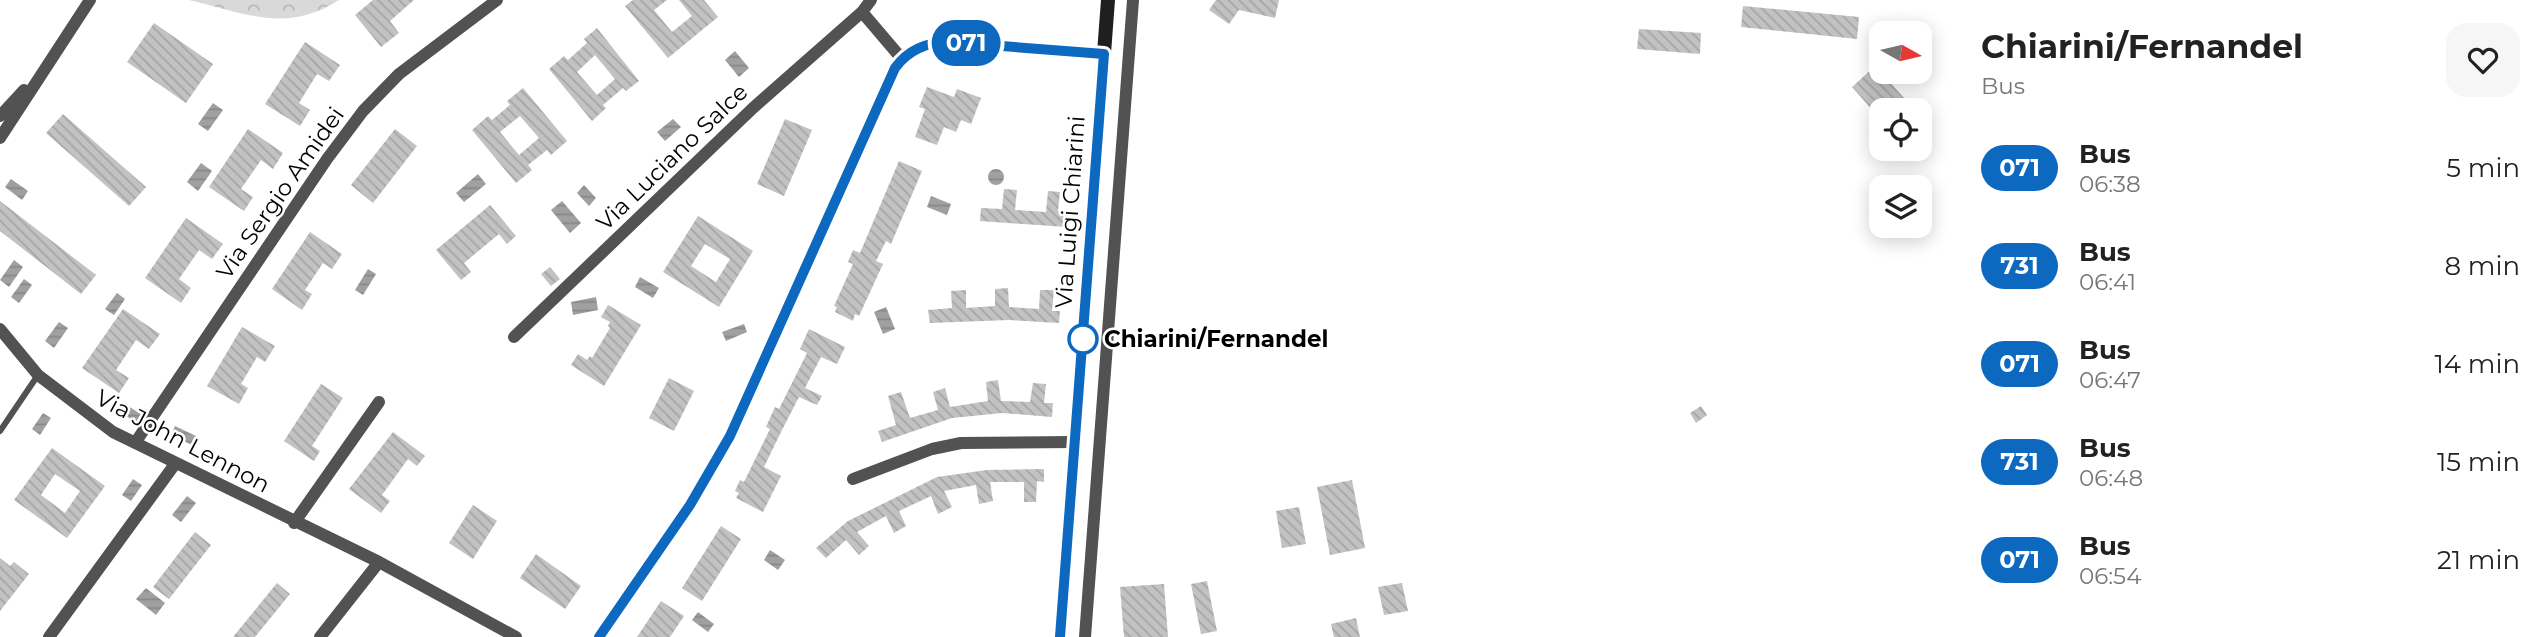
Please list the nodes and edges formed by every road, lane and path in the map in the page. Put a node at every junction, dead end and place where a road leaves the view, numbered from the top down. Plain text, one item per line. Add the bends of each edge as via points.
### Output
1 (90, 0) edge
2 (497, 0) edge
3 (870, 0) edge
4 (1108, 0) edge
5 (1133, 0) edge
6 (862, 12) junction
7 (1104, 54) junction
8 (902, 59) junction
9 (39, 75) junction
10 (0, 116) edge
11 (0, 138) edge
12 (0, 329) edge
13 (514, 337) dead end
14 (38, 375) junction
15 (379, 402) dead end
16 (0, 431) edge
17 (1075, 442) junction
18 (135, 443) junction
19 (175, 464) junction
20 (853, 479) dead end
21 (294, 523) junction
22 (379, 562) junction
23 (49, 637) edge
24 (320, 637) edge
25 (516, 637) edge
26 (599, 637) edge
27 (1060, 637) edge
28 (1085, 637) edge

1 - 9 street
2 - 18 street, Via Sergio Amidei via 399,74 363,111
3 - 6 street, Via Luciano Salce
4 - 7 street, Via Luigi Chiarini
5 - 28 street
6 - 8 street
6 - 13 street, Via Luciano Salce via 753,108
7 - 8 street via 943,42 926,45
7 - 17 street, Via Luigi Chiarini
8 - 26 street via 887,81 730,436 690,505
9 - 10 street
9 - 11 street
12 - 14 street, Via John Lennon
14 - 16 lane
14 - 18 street, Via John Lennon via 89,416
15 - 21 street
17 - 20 street via 961,443
17 - 27 street, Via Luigi Chiarini
18 - 19 street, Via John Lennon
19 - 21 street, Via John Lennon
19 - 23 street
21 - 22 street, Via John Lennon
22 - 24 street
22 - 25 street, Via John Lennon

